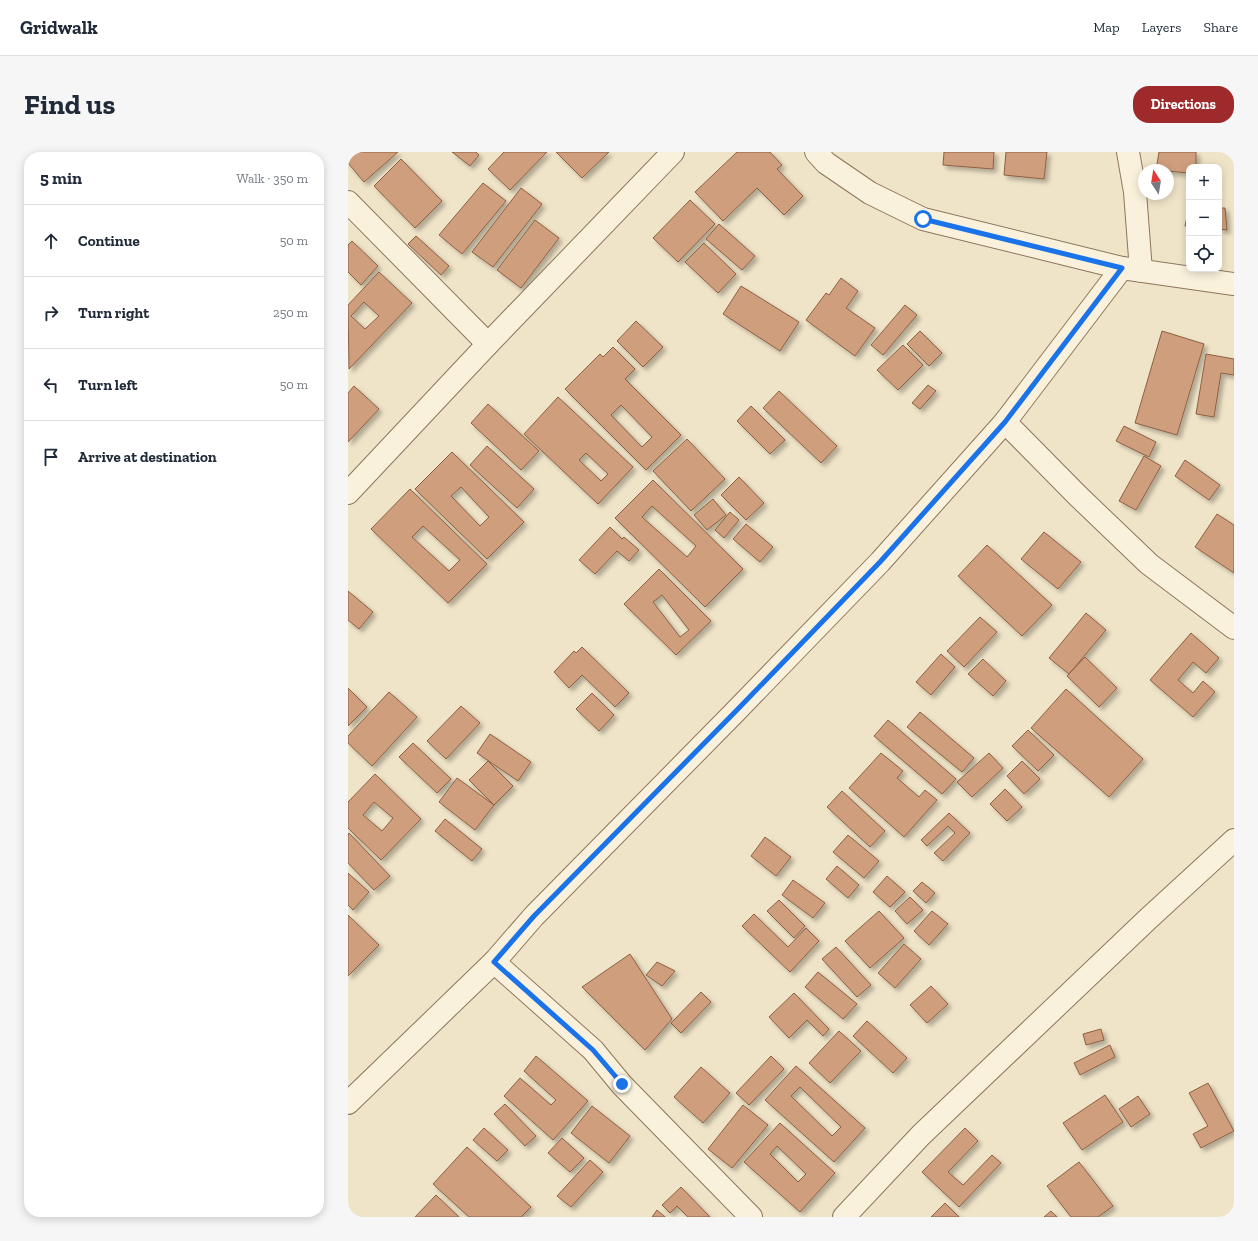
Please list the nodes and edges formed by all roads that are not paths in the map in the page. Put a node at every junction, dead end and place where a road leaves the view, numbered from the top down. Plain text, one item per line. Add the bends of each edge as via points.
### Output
1 (673, 152) edge
2 (816, 152) edge
3 (1128, 152) edge
4 (348, 202) edge
5 (1132, 270) junction
6 (1234, 284) edge
7 (488, 344) junction
8 (1005, 422) junction
9 (348, 493) edge
10 (1234, 628) edge
11 (1234, 840) edge
12 (494, 962) junction
13 (348, 1103) edge
14 (751, 1217) edge
15 (844, 1217) edge

1 - 7 street
2 - 5 street via 870,193 923,219
3 - 5 street via 1135,192
4 - 7 street
5 - 6 street
5 - 8 street
7 - 9 street
8 - 10 street via 1149,564
8 - 12 street via 880,562 534,916
11 - 15 street via 921,1135
12 - 13 street
12 - 14 street via 593,1050 622,1084

